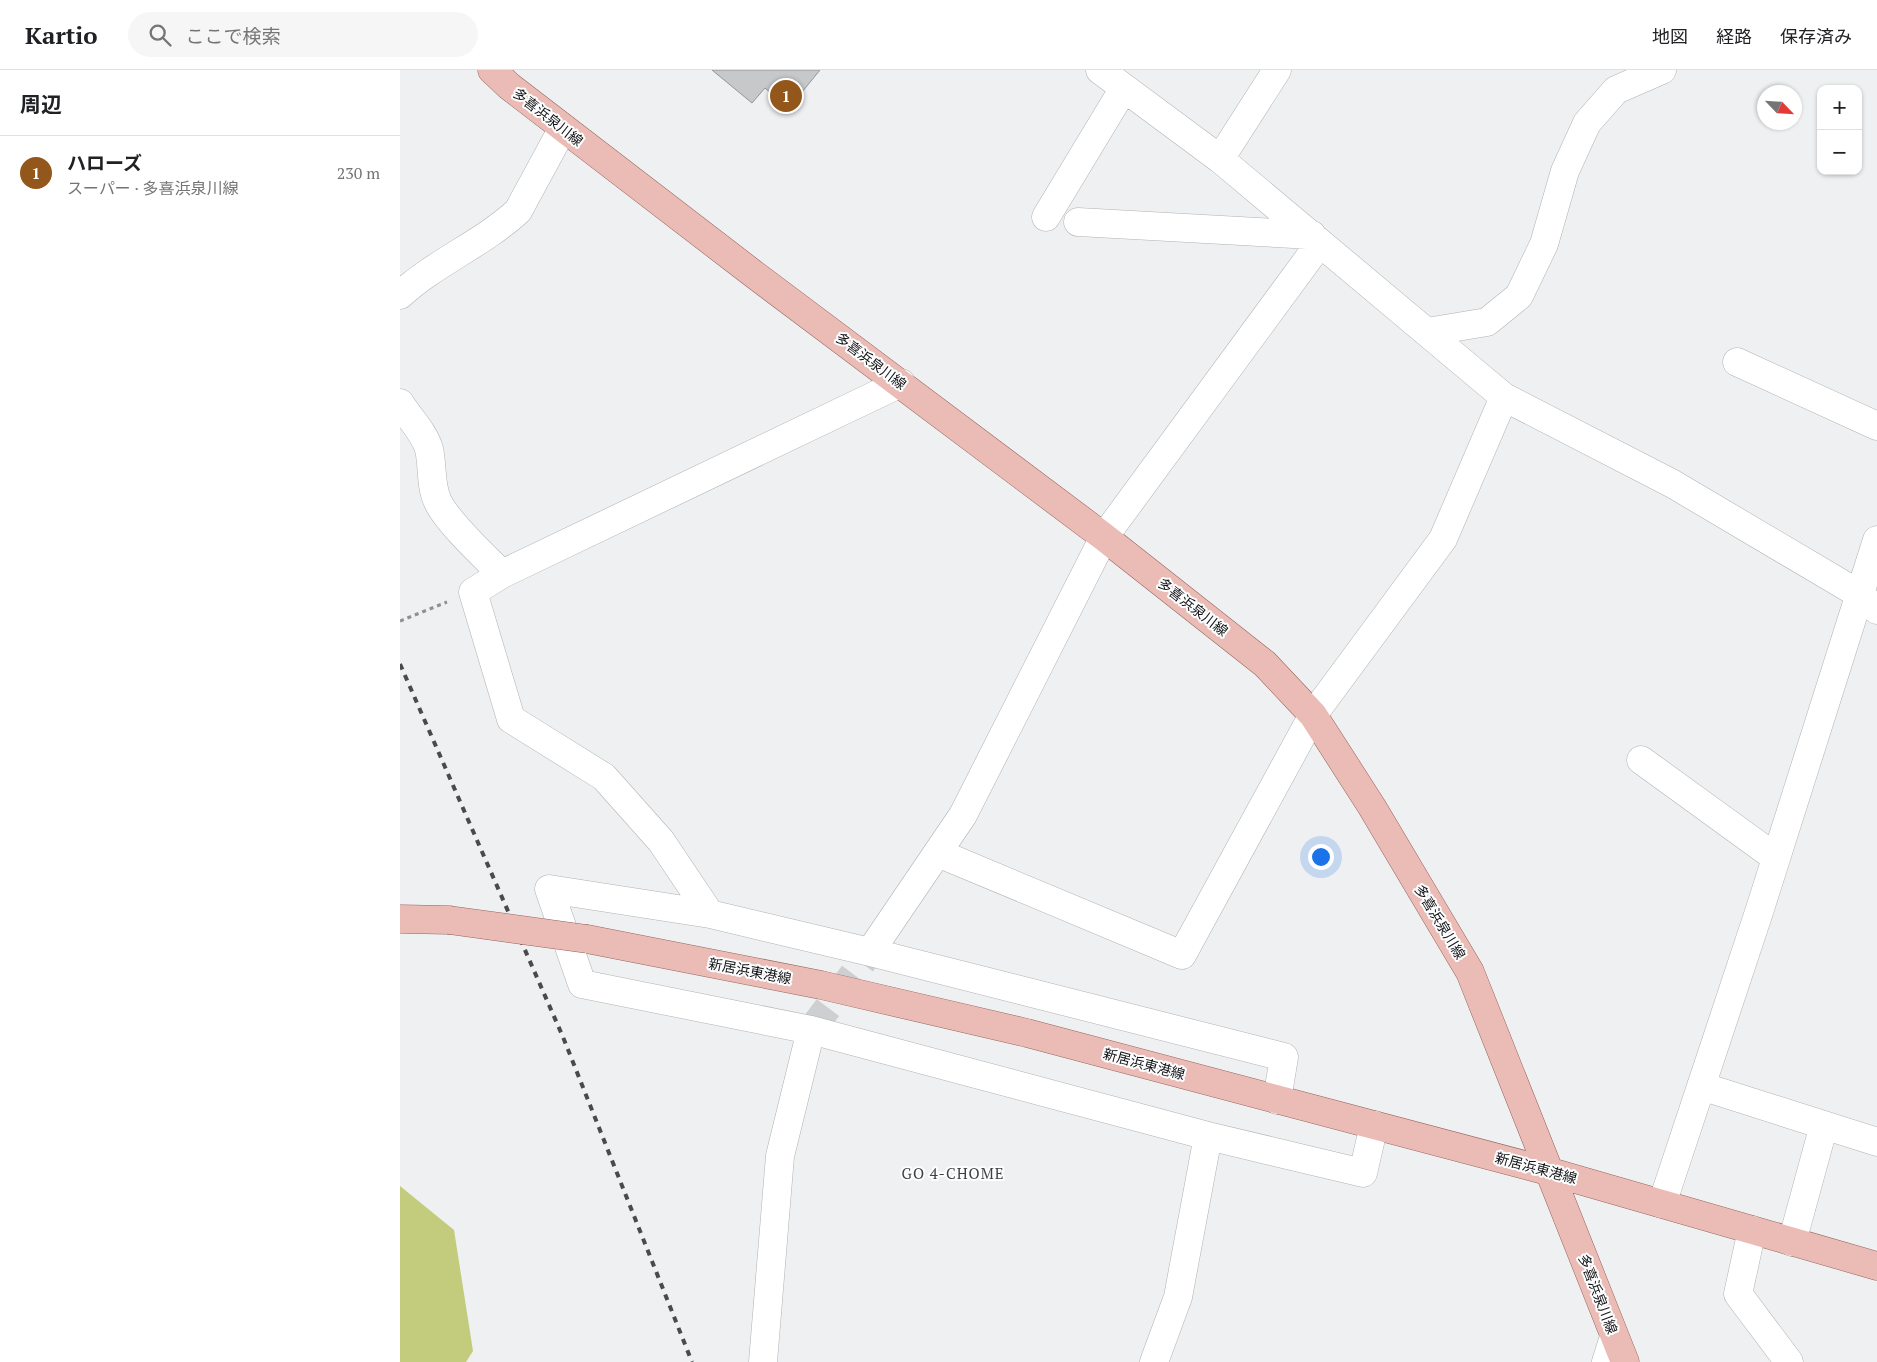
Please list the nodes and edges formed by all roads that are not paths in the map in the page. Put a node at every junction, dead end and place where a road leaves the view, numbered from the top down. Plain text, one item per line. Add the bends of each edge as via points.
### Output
1 (492, 70) edge
2 (1100, 70) edge
3 (1277, 70) edge
4 (1662, 70) edge
5 (1124, 88) junction
6 (563, 128) junction
7 (1220, 159) junction
8 (1046, 217) dead end
9 (1078, 222) dead end
10 (1316, 239) junction
11 (400, 295) edge
12 (1427, 332) junction
13 (1736, 362) dead end
14 (901, 383) junction
15 (1504, 396) junction
16 (400, 403) edge
17 (1877, 426) edge
18 (1104, 537) junction
19 (1877, 540) edge
20 (502, 574) junction
21 (1868, 602) edge
22 (1313, 715) junction
23 (1641, 760) dead end
24 (938, 854) junction
25 (1776, 858) junction
26 (710, 914) junction
27 (400, 919) edge
28 (870, 952) junction
29 (811, 1030) junction
30 (1701, 1086) junction
31 (1277, 1100) junction
32 (1374, 1125) junction
33 (1824, 1126) junction
34 (1208, 1136) junction
35 (1877, 1142) edge
36 (1551, 1172) junction
37 (1662, 1204) junction
38 (1752, 1230) junction
39 (1792, 1242) junction
40 (1877, 1266) edge
41 (1614, 1336) junction
42 (763, 1362) edge
43 (1154, 1362) edge
44 (1606, 1362) edge
45 (1625, 1362) edge
46 (1789, 1362) edge

1 - 6 main road, 多喜浜泉川線
2 - 5 street
3 - 7 street
4 - 12 street via 1616,90 1587,123 1565,171 1544,244 1519,296 1487,322
5 - 7 street
5 - 8 street
6 - 11 street via 518,211 422,276
6 - 14 main road, 多喜浜泉川線
7 - 10 street
9 - 10 street
10 - 12 street
10 - 18 street
12 - 15 street
13 - 17 street
14 - 18 main road, 多喜浜泉川線
14 - 20 street
15 - 21 street via 1673,484
15 - 22 street via 1443,539
16 - 20 street via 428,448 438,502
18 - 22 main road, 多喜浜泉川線 via 1265,664
18 - 24 street via 963,815
19 - 21 street
20 - 26 street via 473,592 511,719 604,776 662,841
21 - 25 street
22 - 24 street via 1182,955
22 - 36 main road, 多喜浜泉川線 via 1470,972
23 - 25 street
24 - 28 street
25 - 30 street
26 - 28 street
26 - 29 street via 549,889 582,984
27 - 31 main road, 新居浜東港線, bridge via 449,920 587,939 821,985 1018,1031
28 - 31 street via 1284,1057
29 - 34 street
29 - 42 street via 780,1156
30 - 33 street
30 - 37 street
31 - 32 main road, 新居浜東港線
32 - 34 street via 1363,1173
32 - 36 main road, 新居浜東港線
33 - 35 street
33 - 39 street
34 - 43 street via 1178,1297
36 - 37 main road, 新居浜東港線
36 - 41 main road, 多喜浜泉川線
37 - 38 main road, 新居浜東港線
38 - 39 main road, 新居浜東港線
38 - 46 street via 1738,1294
39 - 40 main road, 新居浜東港線
41 - 44 street
41 - 45 main road, 多喜浜泉川線

